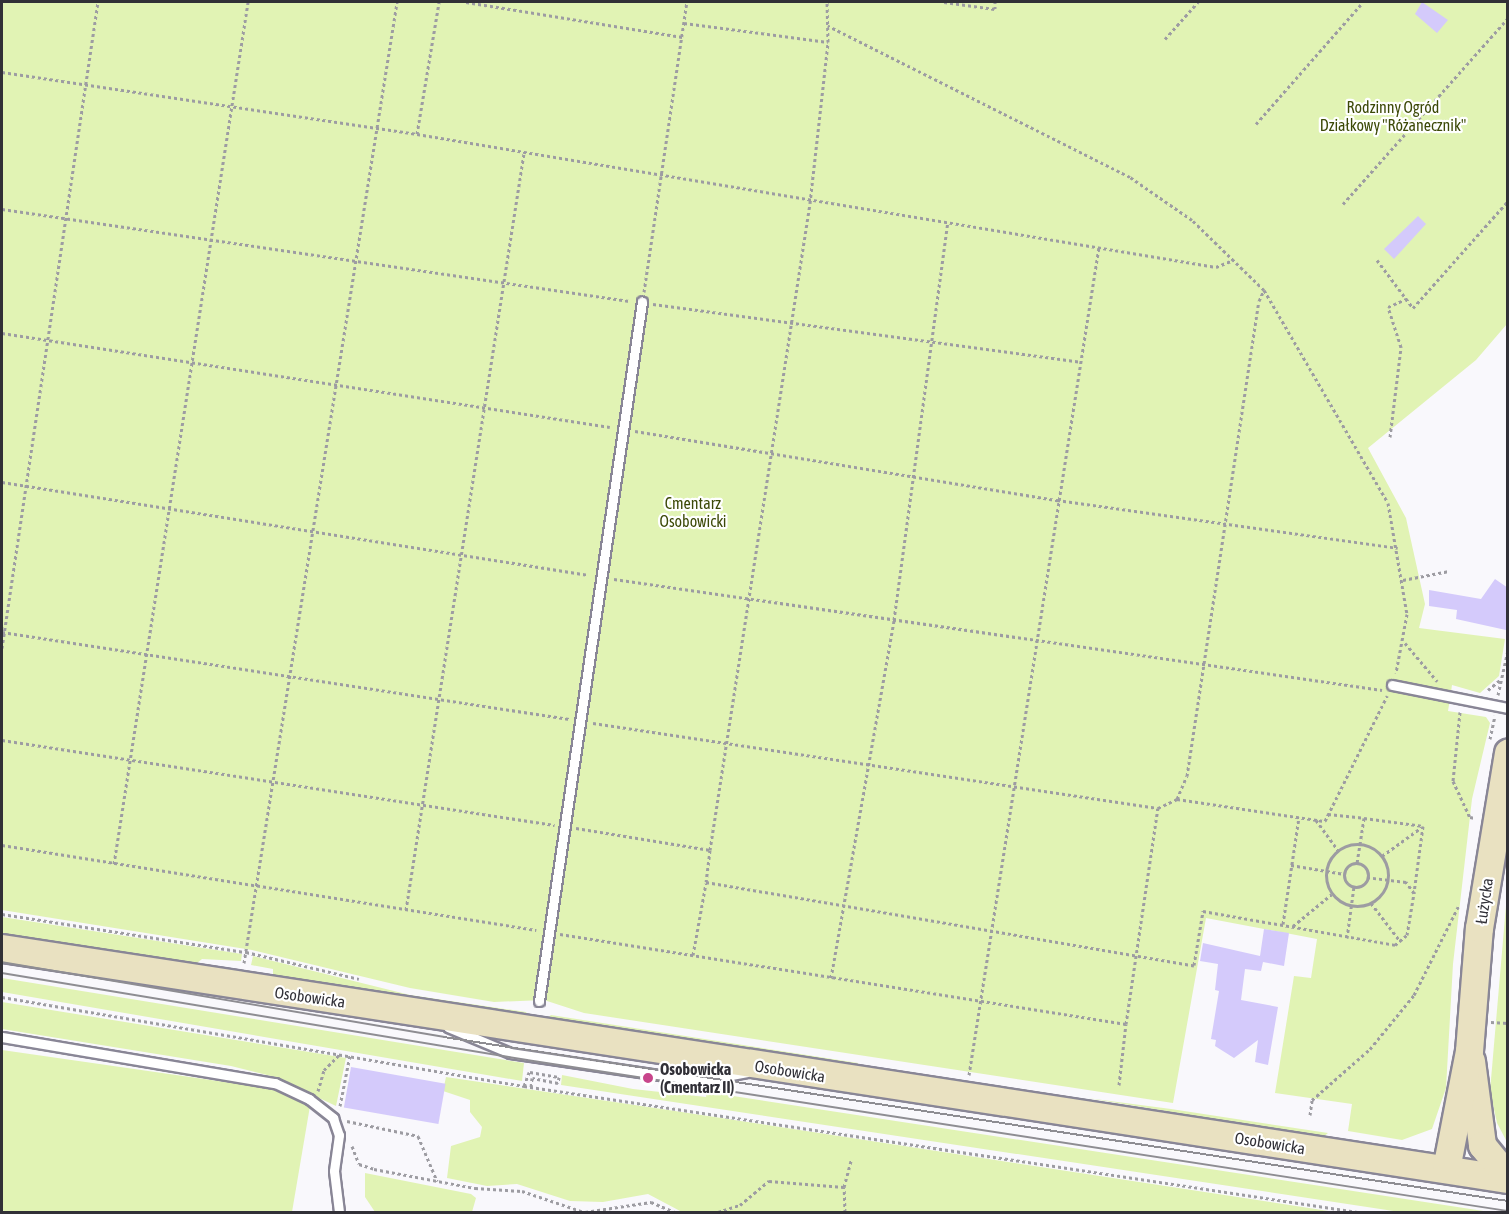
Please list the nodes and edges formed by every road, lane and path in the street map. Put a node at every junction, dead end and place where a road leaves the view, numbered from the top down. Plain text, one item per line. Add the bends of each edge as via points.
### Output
1 (98, 2) edge
2 (248, 2) edge
3 (398, 2) edge
4 (439, 2) edge
5 (465, 2) edge
6 (687, 2) edge
7 (827, 2) edge
8 (944, 2) edge
9 (995, 2) edge
10 (1198, 2) edge
11 (1363, 2) edge
12 (1508, 18) edge
13 (684, 23) junction
14 (828, 26) junction
15 (682, 37) junction
16 (1166, 39) dead end
17 (828, 42) junction
18 (2, 72) edge
19 (86, 86) junction
20 (230, 109) junction
21 (1256, 124) dead end
22 (376, 128) junction
23 (417, 134) junction
24 (524, 153) junction
25 (661, 177) junction
26 (1508, 201) edge
27 (810, 203) junction
28 (1343, 204) dead end
29 (2, 209) edge
30 (66, 219) junction
31 (948, 222) junction
32 (211, 240) junction
33 (1099, 247) junction
34 (1233, 260) junction
35 (1377, 261) dead end
36 (356, 262) junction
37 (503, 285) junction
38 (1264, 290) junction
39 (1406, 299) junction
40 (642, 302) junction
41 (792, 325) junction
42 (2, 333) edge
43 (48, 340) junction
44 (929, 342) junction
45 (1080, 362) junction
46 (192, 364) junction
47 (337, 385) junction
48 (485, 407) junction
49 (624, 429) junction
50 (1390, 437) dead end
51 (772, 453) junction
52 (913, 476) junction
53 (2, 482) edge
54 (26, 486) junction
55 (1057, 500) junction
56 (170, 509) junction
57 (1225, 525) junction
58 (315, 533) junction
59 (1398, 548) junction
60 (462, 554) junction
61 (1449, 571) dead end
62 (602, 577) junction
63 (1403, 580) junction
64 (748, 598) junction
65 (894, 620) junction
66 (3, 632) edge
67 (1035, 642) junction
68 (1405, 644) junction
69 (2, 648) edge
70 (149, 655) junction
71 (1204, 666) junction
72 (292, 677) junction
73 (1502, 678) dead end
74 (1392, 685) joint
75 (1443, 689) dead end
76 (1482, 696) dead end
77 (440, 700) junction
78 (1462, 701) junction
79 (1508, 708) edge
80 (582, 721) junction
81 (2, 740) edge
82 (726, 744) junction
83 (1508, 752) edge
84 (131, 760) junction
85 (867, 764) junction
86 (274, 782) junction
87 (1013, 787) junction
88 (1177, 799) junction
89 (423, 804) junction
90 (1158, 808) junction
91 (1328, 814) junction
92 (1299, 817) junction
93 (1364, 818) junction
94 (1475, 818) dead end
95 (1316, 820) junction
96 (1423, 826) junction
97 (565, 827) junction
98 (1360, 843) junction
99 (2, 845) edge
100 (710, 850) junction
101 (1338, 850) junction
102 (1382, 856) junction
103 (1357, 863) junction
104 (114, 864) junction
105 (1292, 865) junction
106 (1326, 871) junction
107 (1344, 874) junction
108 (1368, 877) junction
109 (1388, 880) junction
110 (706, 882) junction
111 (1354, 886) junction
112 (257, 888) junction
113 (1332, 894) junction
114 (1414, 894) junction
115 (1463, 898) dead end
116 (1371, 903) junction
117 (842, 906) junction
118 (1352, 906) junction
119 (406, 911) junction
120 (2, 914) edge
121 (1283, 924) junction
122 (1293, 926) junction
123 (992, 930) junction
124 (550, 932) junction
125 (1347, 938) junction
126 (1400, 941) junction
127 (2, 948) edge
128 (246, 952) junction
129 (1136, 954) junction
130 (693, 955) junction
131 (246, 965) dead end
132 (831, 978) junction
133 (2, 997) edge
134 (539, 1001) dead end
135 (979, 1003) junction
136 (1491, 1022) dead end
137 (1508, 1023) edge
138 (1126, 1024) junction
139 (2, 1037) edge
140 (1469, 1051) junction
141 (341, 1053) junction
142 (350, 1055) junction
143 (969, 1077) dead end
144 (1119, 1084) dead end
145 (524, 1086) junction
146 (531, 1087) junction
147 (316, 1103) junction
148 (1310, 1115) dead end
149 (333, 1119) junction
150 (339, 1136) junction
151 (1482, 1145) junction
152 (851, 1160) dead end
153 (1446, 1169) junction
154 (1508, 1178) edge
155 (437, 1181) junction
156 (844, 1187) junction
157 (339, 1212) edge
158 (585, 1212) edge
159 (675, 1212) edge
160 (718, 1212) edge
161 (845, 1212) edge
162 (1358, 1212) edge

1 - 19 path
2 - 20 path
3 - 22 path
4 - 23 path
5 - 15 path
6 - 13 path
7 - 14 path
8 - 9 path via 996,9
10 - 16 path
11 - 21 path
12 - 28 path
13 - 15 path
13 - 17 path
14 - 17 path
14 - 34 path via 1130,177 1192,220
15 - 25 path
17 - 27 path
18 - 19 path
19 - 20 path
19 - 30 path
20 - 22 path
20 - 32 path
22 - 23 path
22 - 36 path
23 - 24 path
24 - 25 path
24 - 37 path
25 - 27 path
25 - 40 path
26 - 39 path via 1413,308
27 - 31 path
27 - 41 path
29 - 30 path
30 - 32 path
30 - 43 path
31 - 33 path
31 - 44 path
32 - 36 path
32 - 46 path
33 - 34 path via 1216,267
33 - 45 path
34 - 38 path
35 - 39 path
36 - 37 path
36 - 47 path
37 - 40 path
37 - 48 path
38 - 57 path via 1259,301
38 - 59 path via 1388,503
39 - 50 path via 1388,306 1401,347
40 - 41 path
40 - 49 lane
41 - 44 path
41 - 51 path
42 - 43 path
43 - 46 path
43 - 54 path
44 - 45 path
44 - 52 path
45 - 55 path
46 - 47 path
46 - 56 path
47 - 48 path
47 - 58 path
48 - 49 path
48 - 60 path
49 - 51 path
49 - 62 lane
51 - 52 path
51 - 64 path
52 - 55 path
52 - 65 path
53 - 54 path
54 - 56 path
54 - 66 path
55 - 57 path
55 - 67 path
56 - 58 path
56 - 70 path
57 - 59 path
57 - 71 path
58 - 60 path
58 - 72 path
59 - 63 path
60 - 62 path
60 - 77 path
61 - 63 path
62 - 64 path
62 - 80 lane
63 - 68 path
64 - 65 path
64 - 82 path
65 - 67 path
65 - 85 path
66 - 69 path
66 - 70 path
67 - 71 path
67 - 87 path
68 - 74 path
68 - 75 path
70 - 72 path
70 - 84 path
71 - 88 path via 1187,776
71 - 91 path via 1389,691
72 - 77 path
72 - 86 path
73 - 76 path
74 - 78 lane
77 - 80 path
77 - 89 path
78 - 79 lane
78 - 94 path via 1453,781 1470,817
80 - 82 path
80 - 97 lane
81 - 84 path
82 - 85 path
82 - 100 path
83 - 140 street, Łużycka via 1479,928
84 - 86 path
84 - 104 path
85 - 87 path
85 - 117 path
86 - 89 path
86 - 112 path
87 - 90 path
87 - 123 path
88 - 90 path
88 - 92 path
89 - 97 path
89 - 119 path
90 - 129 path
91 - 93 path
91 - 95 path via 1325,821
92 - 95 path
92 - 105 path
93 - 96 path
93 - 98 path
95 - 101 path
96 - 102 path
96 - 114 path
97 - 100 path
97 - 124 lane
98 - 101 path
98 - 102 path
98 - 103 path
99 - 104 path
100 - 110 path
101 - 106 path
102 - 109 path
103 - 107 path
103 - 108 path via 1364,866
104 - 112 path
105 - 106 path
105 - 121 path
106 - 107 path
106 - 113 path
107 - 111 path
108 - 109 path
108 - 111 path
109 - 114 path via 1406,882
109 - 116 path
110 - 117 path
110 - 130 path
111 - 118 path
112 - 119 path
112 - 128 path
113 - 118 path
113 - 122 path
114 - 126 path via 1407,935
115 - 148 path via 1414,995 1370,1049 1312,1100
116 - 118 path
116 - 126 path
117 - 123 path
117 - 132 path
118 - 125 path
119 - 124 path
120 - 128 path
121 - 122 path
121 - 129 path via 1203,911 1194,964
122 - 125 path
123 - 129 path
123 - 135 path
124 - 130 path
124 - 134 lane
125 - 126 path via 1395,945
127 - 153 street, Osobowicka
128 - 131 path
129 - 138 path
130 - 132 path
132 - 135 path
133 - 141 path
135 - 138 path
135 - 143 path
136 - 137 path
138 - 144 path
139 - 147 lane via 275,1083
140 - 151 street, Łużycka
140 - 153 street, Łużycka
141 - 142 path
141 - 147 path via 324,1070
142 - 145 path
142 - 149 path via 340,1108
145 - 146 path
145 - 146 path via 528,1073 559,1077 558,1083 532,1078
146 - 162 path
147 - 149 lane
149 - 150 lane
149 - 155 path via 418,1136
150 - 155 path via 351,1145 359,1164
150 - 157 lane via 334,1171
151 - 153 street
151 - 154 street
152 - 156 path
153 - 154 street, Osobowicka
155 - 158 path via 522,1191
156 - 160 path via 769,1181 740,1205
156 - 161 path
158 - 159 path via 651,1202

